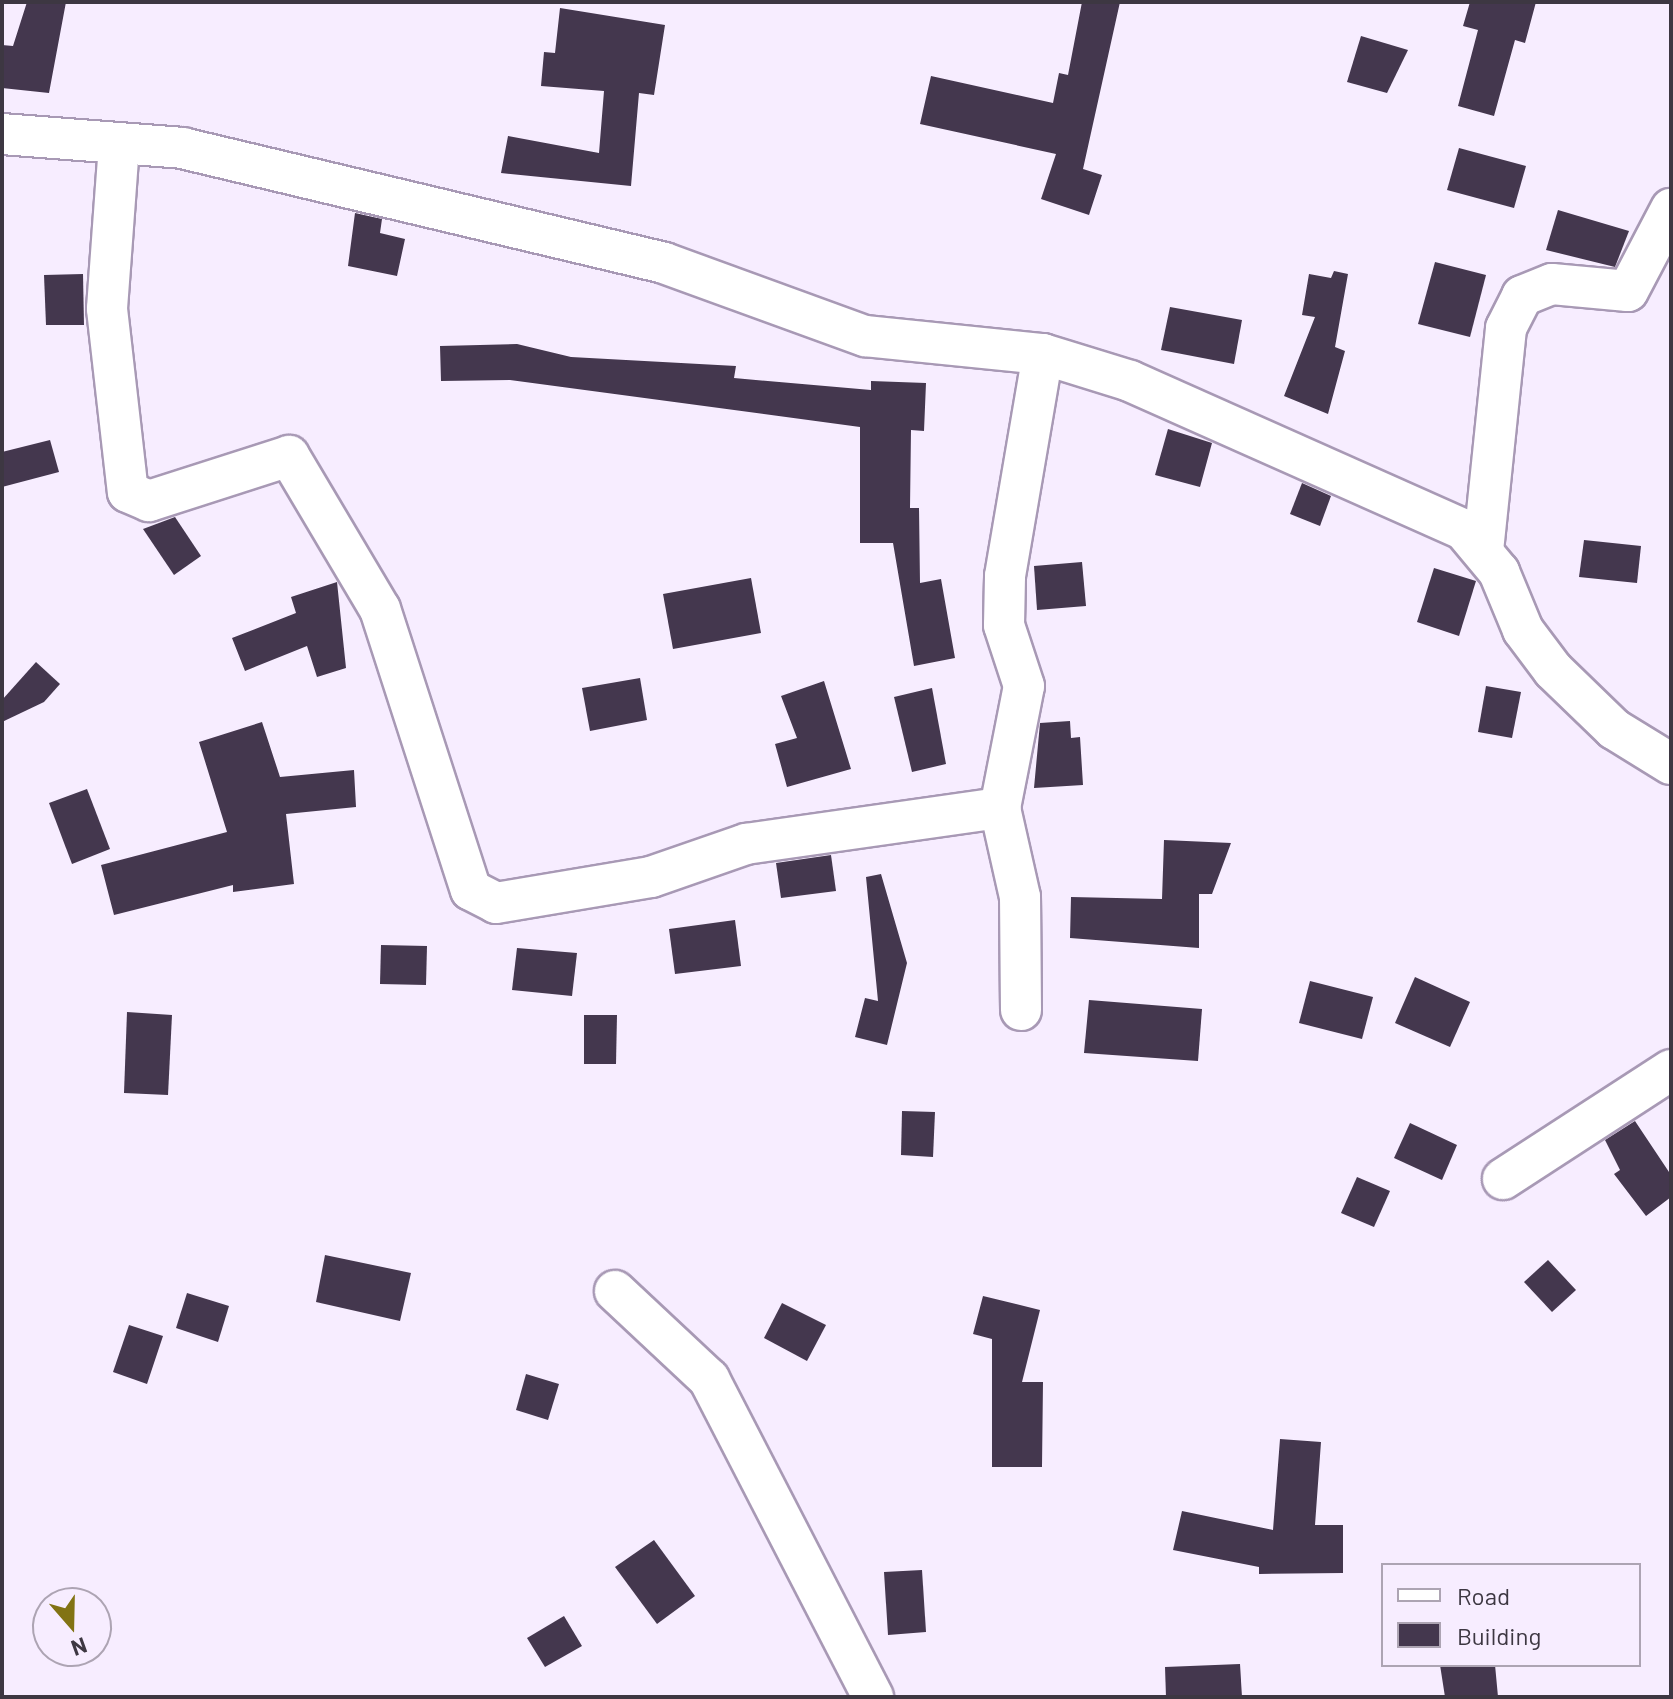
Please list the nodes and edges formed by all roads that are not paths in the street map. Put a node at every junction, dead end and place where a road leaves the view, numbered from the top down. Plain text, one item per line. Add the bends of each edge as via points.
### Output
1 (2, 134) edge
2 (119, 145) junction
3 (1671, 209) edge
4 (1043, 354) junction
5 (1483, 551) junction
6 (1671, 764) edge
7 (1000, 808) junction
8 (1021, 1010) dead end
9 (1671, 1070) edge
10 (1503, 1179) dead end
11 (615, 1291) dead end
12 (873, 1697) edge

1 - 2 street
2 - 4 street via 182,148 576,240 713,277 865,336
2 - 7 street via 107,309 128,492 149,501 289,456 380,609 471,890 496,903 651,877 746,844
3 - 5 street via 1628,291 1552,284 1522,296 1506,328
4 - 5 street via 1144,386 1350,474 1464,530
4 - 7 street via 1005,576 1004,625 1024,686
5 - 6 street via 1553,670 1614,729
7 - 8 street via 1020,897
9 - 10 street
11 - 12 street via 709,1379

